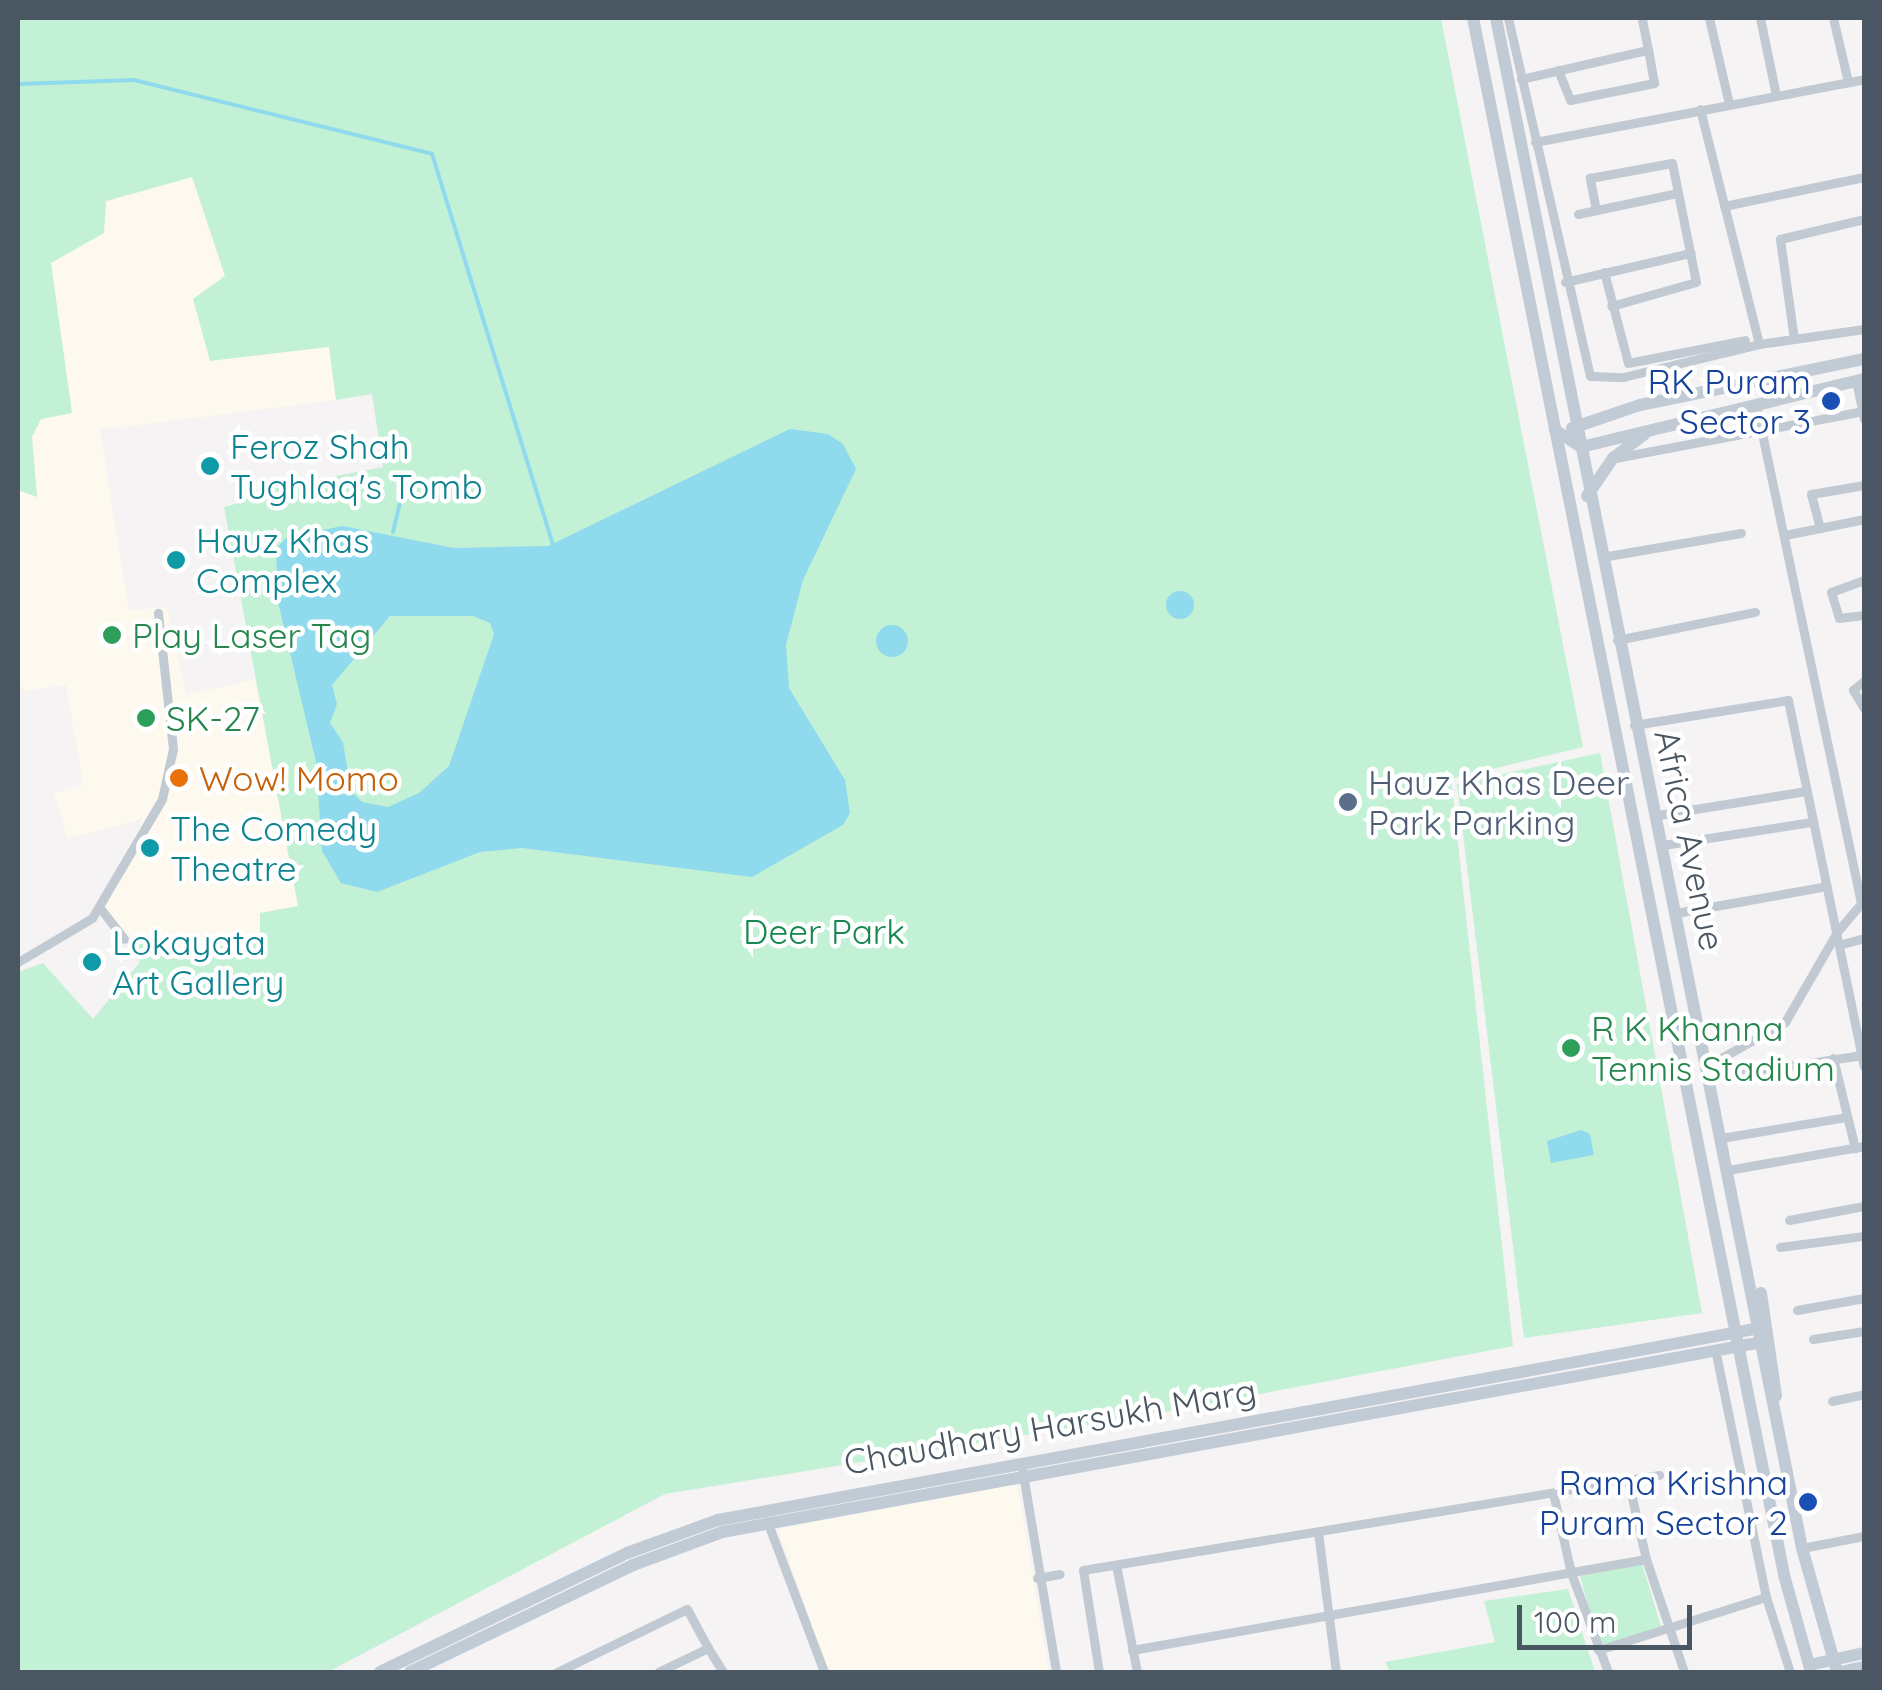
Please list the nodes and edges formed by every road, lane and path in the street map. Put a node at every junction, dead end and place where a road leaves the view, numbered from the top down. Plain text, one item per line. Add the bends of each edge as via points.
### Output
1 (1472, 18) edge
2 (1496, 18) edge
3 (1508, 18) edge
4 (1642, 18) edge
5 (1709, 18) edge
6 (1760, 18) edge
7 (1833, 18) edge
8 (1648, 50) junction
9 (1558, 70) junction
10 (1521, 79) junction
11 (1864, 80) edge
12 (1848, 82) junction
13 (1776, 95) junction
14 (1729, 104) junction
15 (1700, 110) junction
16 (1535, 142) junction
17 (1864, 177) edge
18 (1678, 193) junction
19 (1724, 206) junction
20 (1596, 210) junction
21 (1578, 214) dead end
22 (1864, 219) edge
23 (1690, 253) junction
24 (1604, 272) junction
25 (1565, 282) junction
26 (1611, 306) junction
27 (1864, 329) edge
28 (1794, 339) junction
29 (1745, 340) dead end
30 (1759, 344) junction
31 (1864, 359) edge
32 (1860, 380) edge
33 (1756, 404) junction
34 (1864, 413) edge
35 (1678, 420) junction
36 (1576, 428) junction
37 (1555, 430) junction
38 (1762, 430) junction
39 (1581, 447) junction
40 (1612, 458) junction
41 (1864, 485) edge
42 (1587, 496) junction
43 (1864, 519) edge
44 (1820, 528) junction
45 (1741, 533) dead end
46 (1785, 535) junction
47 (1600, 557) junction
48 (1864, 580) edge
49 (1756, 612) dead end
50 (158, 613) dead end
51 (1864, 614) edge
52 (1618, 640) junction
53 (1864, 681) edge
54 (1864, 708) edge
55 (1634, 726) junction
56 (1806, 791) junction
57 (1658, 815) junction
58 (1812, 822) junction
59 (1663, 845) junction
60 (1826, 886) junction
61 (1863, 902) edge
62 (100, 908) junction
63 (1676, 913) junction
64 (1837, 932) junction
65 (1864, 938) edge
66 (124, 939) dead end
67 (1842, 944) junction
68 (18, 962) edge
69 (1833, 1058) junction
70 (1863, 1061) edge
71 (1709, 1072) junction
72 (1847, 1117) junction
73 (1721, 1138) junction
74 (1860, 1147) edge
75 (1728, 1170) junction
76 (1864, 1206) edge
77 (1789, 1220) dead end
78 (1864, 1236) edge
79 (1743, 1245) junction
80 (1780, 1248) dead end
81 (1864, 1298) edge
82 (1797, 1310) dead end
83 (1864, 1330) edge
84 (1738, 1331) junction
85 (1761, 1335) junction
86 (1812, 1339) dead end
87 (1713, 1343) junction
88 (1742, 1346) junction
89 (1864, 1394) edge
90 (1832, 1400) dead end
91 (1773, 1401) junction
92 (1022, 1468) junction
93 (1659, 1475) dead end
94 (1628, 1480) junction
95 (1553, 1493) junction
96 (765, 1516) junction
97 (1318, 1532) junction
98 (1864, 1536) edge
99 (1802, 1548) junction
100 (1646, 1559) junction
101 (1116, 1565) junction
102 (1571, 1573) junction
103 (1060, 1574) dead end
104 (1038, 1578) junction
105 (1766, 1597) junction
106 (1332, 1619) junction
107 (1668, 1629) junction
108 (1825, 1630) junction
109 (708, 1648) junction
110 (1132, 1650) junction
111 (1598, 1650) junction
112 (1860, 1654) edge
113 (429, 1662) edge
114 (1864, 1667) edge
115 (1837, 1668) edge
116 (1810, 1669) edge
117 (380, 1672) edge
118 (410, 1672) edge
119 (557, 1672) edge
120 (658, 1672) edge
121 (723, 1672) edge
122 (824, 1672) edge
123 (1056, 1672) edge
124 (1099, 1672) edge
125 (1136, 1672) edge
126 (1336, 1672) edge
127 (1608, 1672) edge
128 (1684, 1672) edge
129 (1790, 1672) edge

1 - 37 main road, Africa Avenue
2 - 36 main road, Africa Avenue
3 - 10 street
4 - 8 street
5 - 14 street
6 - 13 street
7 - 12 street
8 - 9 street
8 - 9 street via 1654,82 1570,100
9 - 10 street
10 - 16 street
11 - 12 street
12 - 13 street
13 - 14 street
14 - 15 street
15 - 16 street
15 - 19 street
16 - 25 street
17 - 19 street
18 - 20 street
18 - 20 street via 1672,163 1590,178
18 - 23 street
19 - 30 street
20 - 21 street
22 - 28 street via 1780,239
23 - 24 street
23 - 26 street via 1691,288
24 - 25 street
24 - 26 street
25 - 30 street via 1584,364 1594,378
26 - 29 street via 1628,363
27 - 28 street
28 - 30 street
31 - 36 main road via 1640,405
32 - 33 main road
32 - 34 street
33 - 35 main road
33 - 38 street
34 - 38 street
35 - 39 main road
35 - 40 main road
36 - 37 main road
36 - 39 main road, Africa Avenue
37 - 39 main road
37 - 84 main road, Africa Avenue
38 - 40 street
38 - 46 street
39 - 42 main road, Africa Avenue
40 - 42 main road
41 - 44 street via 1811,494
42 - 47 main road, Africa Avenue
43 - 44 street
44 - 46 street
45 - 47 street
46 - 61 street
47 - 52 main road, Africa Avenue
48 - 51 street via 1831,592 1840,618
49 - 52 street
50 - 62 street via 173,760 154,814
52 - 55 main road, Africa Avenue
53 - 54 street via 1853,690
55 - 56 street via 1786,698
55 - 57 main road, Africa Avenue
56 - 57 street
56 - 58 street
57 - 59 main road, Africa Avenue
58 - 59 street
58 - 60 street
59 - 63 main road, Africa Avenue
60 - 63 street
60 - 64 street
61 - 64 street
62 - 66 street
62 - 68 street
63 - 71 main road, Africa Avenue
64 - 67 street
64 - 71 street via 1786,1022
65 - 67 street
67 - 70 street
69 - 70 street
69 - 71 street
69 - 72 street
71 - 73 main road, Africa Avenue
72 - 73 street
72 - 74 street
73 - 75 main road, Africa Avenue
74 - 75 street
75 - 79 main road, Africa Avenue
76 - 77 street
78 - 80 street
79 - 85 main road, Africa Avenue
79 - 91 main road via 1756,1266 1773,1352
81 - 82 street
83 - 86 street
84 - 85 main road, Chaudhary Harsukh Marg
84 - 87 main road, Chaudhary Harsukh Marg
84 - 88 main road, Africa Avenue
85 - 88 main road, Chaudhary Harsukh Marg
85 - 91 main road, Africa Avenue
87 - 88 main road, Chaudhary Harsukh Marg
87 - 92 main road, Chaudhary Harsukh Marg via 1477,1392
87 - 105 street
88 - 116 main road, Africa Avenue via 1784,1575
89 - 90 street
91 - 99 main road, Africa Avenue
92 - 96 main road, Chaudhary Harsukh Marg
92 - 104 street
93 - 94 street
94 - 95 street
94 - 100 street
95 - 97 street
95 - 102 street
96 - 113 main road, Chaudhary Harsukh Marg via 669,1550
96 - 122 street
97 - 101 street
97 - 106 street
98 - 99 street
99 - 108 main road, Africa Avenue
100 - 102 street
100 - 107 street
101 - 110 street
101 - 124 street via 1083,1570
102 - 106 street
102 - 111 street
103 - 104 street
104 - 123 street
105 - 107 street
105 - 129 street
106 - 110 street
106 - 126 street
107 - 111 street
107 - 128 street
108 - 112 main road
108 - 115 main road, Africa Avenue
109 - 119 street via 688,1609
109 - 120 street
109 - 121 street
110 - 125 street
111 - 127 street
112 - 115 main road
113 - 117 main road, Chaudhary Harsukh Marg
113 - 118 main road, Chaudhary Harsukh Marg
114 - 115 main road
115 - 116 main road

